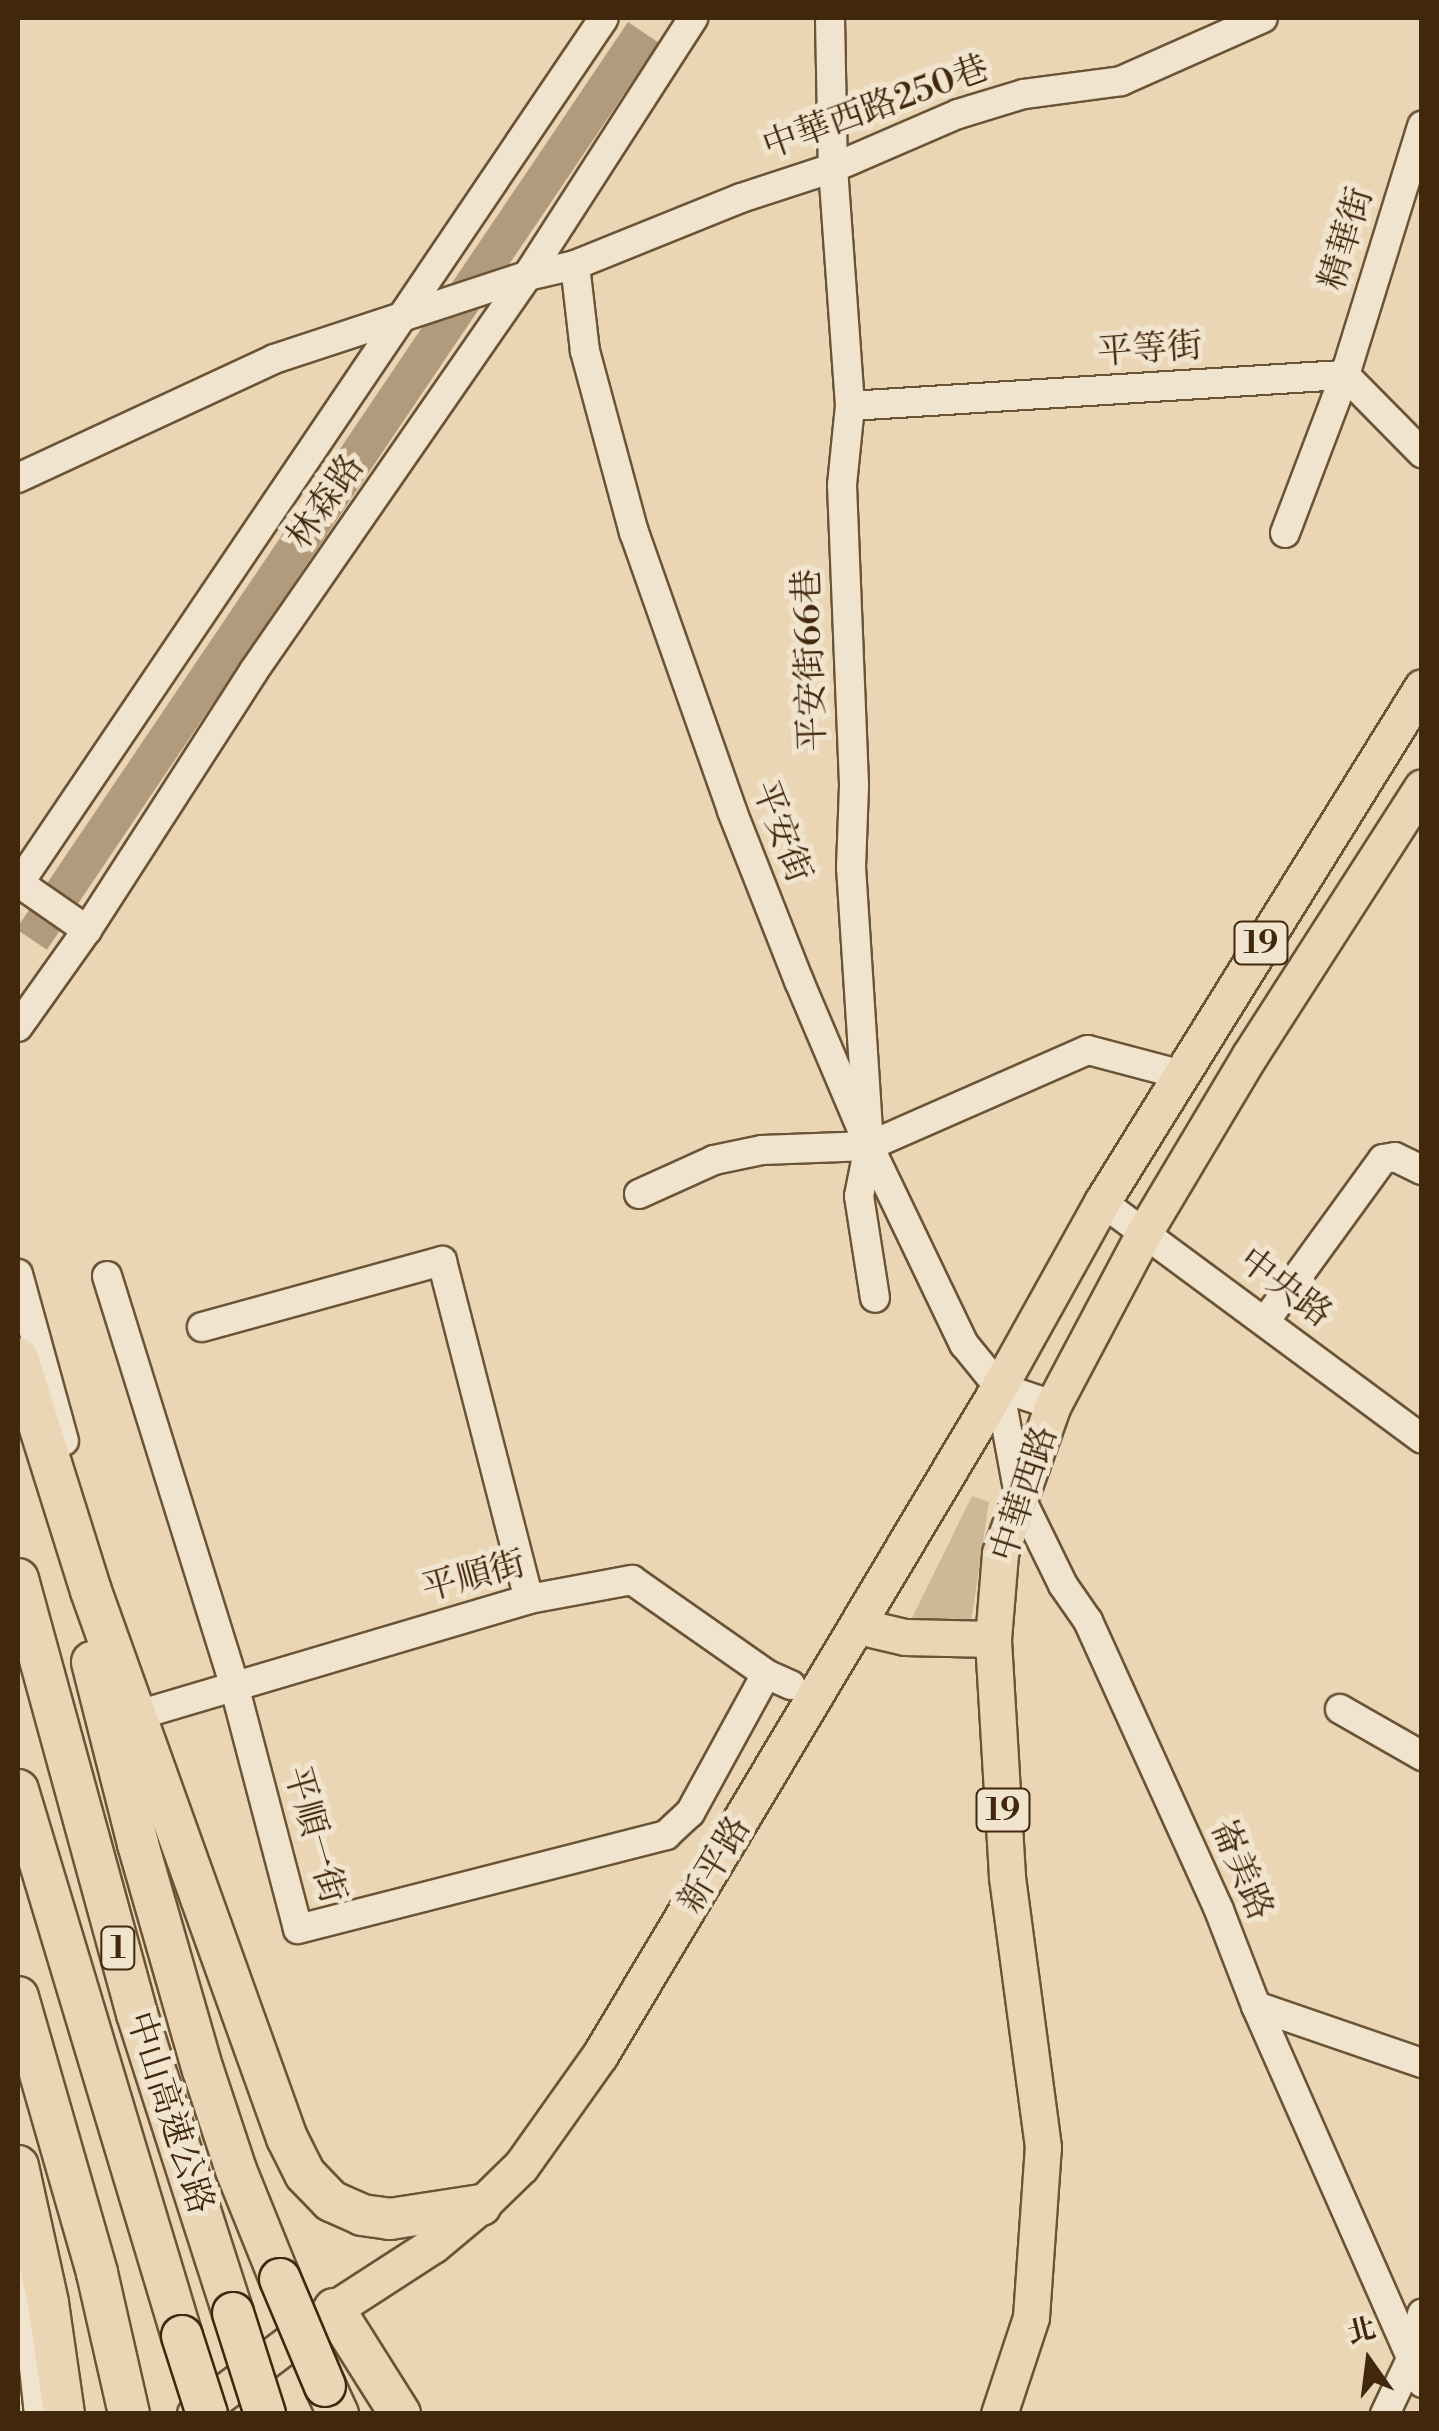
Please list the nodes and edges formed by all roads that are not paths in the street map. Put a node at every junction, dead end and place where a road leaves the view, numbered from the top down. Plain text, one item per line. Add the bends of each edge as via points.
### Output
1 (604, 18) edge
2 (693, 18) edge
3 (830, 18) edge
4 (1263, 18) edge
5 (1422, 126) edge
6 (834, 168) junction
7 (575, 265) junction
8 (526, 276) junction
9 (408, 315) junction
10 (1344, 375) junction
11 (850, 406) junction
12 (1422, 453) edge
13 (18, 478) edge
14 (1284, 533) dead end
15 (1422, 686) edge
16 (1422, 787) edge
17 (22, 887) edge
18 (82, 927) junction
19 (18, 1027) edge
20 (1180, 1074) junction
21 (869, 1146) junction
22 (1422, 1170) edge
23 (639, 1194) dead end
24 (1102, 1202) junction
25 (1145, 1231) junction
26 (18, 1274) edge
27 (107, 1276) dead end
28 (875, 1298) dead end
29 (1266, 1320) junction
30 (202, 1327) dead end
31 (18, 1358) edge
32 (999, 1387) junction
33 (18, 1402) edge
34 (1053, 1405) junction
35 (1422, 1438) edge
36 (1018, 1495) junction
37 (18, 1579) edge
38 (529, 1599) junction
39 (858, 1626) junction
40 (992, 1639) junction
41 (779, 1680) joint
42 (234, 1685) junction
43 (1340, 1710) dead end
44 (1422, 1756) edge
45 (18, 1790) edge
46 (18, 1997) edge
47 (1256, 2006) junction
48 (1422, 2063) edge
49 (18, 2166) edge
50 (482, 2205) junction
51 (18, 2282) edge
52 (334, 2308) junction
53 (1422, 2314) edge
54 (1416, 2372) edge
55 (332, 2400) edge
56 (127, 2402) edge
57 (39, 2414) edge
58 (64, 2414) edge
59 (196, 2414) edge
60 (208, 2414) edge
61 (264, 2414) edge
62 (400, 2414) edge
63 (999, 2414) edge
64 (1386, 2414) edge

1 - 9 street, 林森路
2 - 8 street, 林森路
3 - 6 street, 平安街66巷
4 - 6 street, 中華西路250巷 via 1121,81 1024,94 958,114
5 - 10 street, 精華街
6 - 7 street, 中華西路250巷
6 - 11 street, 平安街66巷
7 - 8 street
7 - 21 street, 平安街 via 586,351 634,532 732,811
8 - 9 street
8 - 18 street, 林森路
9 - 13 street via 274,360
9 - 17 street, 林森路
10 - 11 street, 平等街
10 - 12 street
10 - 14 street, 精華街
11 - 21 street, 平安街66巷 via 842,485 851,867
15 - 20 main road, 19
16 - 25 main road, 中華西路 / 19
17 - 18 street
18 - 19 street, 林森路
20 - 21 street via 1088,1050
20 - 24 main road, 19
21 - 23 street via 762,1150 714,1160
21 - 28 street, 平安街66巷 via 859,1196
21 - 32 street, 平安街 via 964,1344
22 - 29 street via 1395,1157 1374,1168
24 - 25 street, 中央路
24 - 32 main road, 新平路 / 19
25 - 29 street, 中央路
25 - 34 main road, 中華西路 / 19
26 - 42 street, 平順街 via 94,1547 150,1697
27 - 42 street, 平順一街
29 - 35 street, 中央路
30 - 38 street via 442,1261
31 - 50 highway via 90,1591 305,2174 331,2201 362,2215 390,2218
32 - 34 street
32 - 36 street, 崙美路
32 - 39 main road, 新平路 / 19
33 - 55 highway, bridge via 204,2070 236,2170
34 - 36 main road, 中華西路 / 19
36 - 40 main road, 中華西路 / 19 via 1000,1554
36 - 47 street, 崙美路 via 1088,1621
37 - 61 highway, 中山高速公路 / 1, bridge via 137,2014
38 - 41 street, 平順街 via 632,1580
38 - 42 street, 平順街
39 - 40 main road via 905,1637
39 - 50 main road, 新平路 / 19 via 600,2056 521,2166
40 - 63 main road, 中華西路 / 19 via 1008,1876 1043,2147 1031,2317
41 - 42 street, 平順一街 via 690,1813 666,1834 298,1929
43 - 44 street
45 - 60 highway, 中山高速公路 / 1, bridge
46 - 56 highway
47 - 48 street
47 - 54 street, 崙美路
49 - 58 highway
50 - 52 main road, 新平路 / 19 via 434,2245
51 - 57 street
52 - 59 main road, 新平路 / 19
52 - 62 highway
53 - 54 street
54 - 64 street

